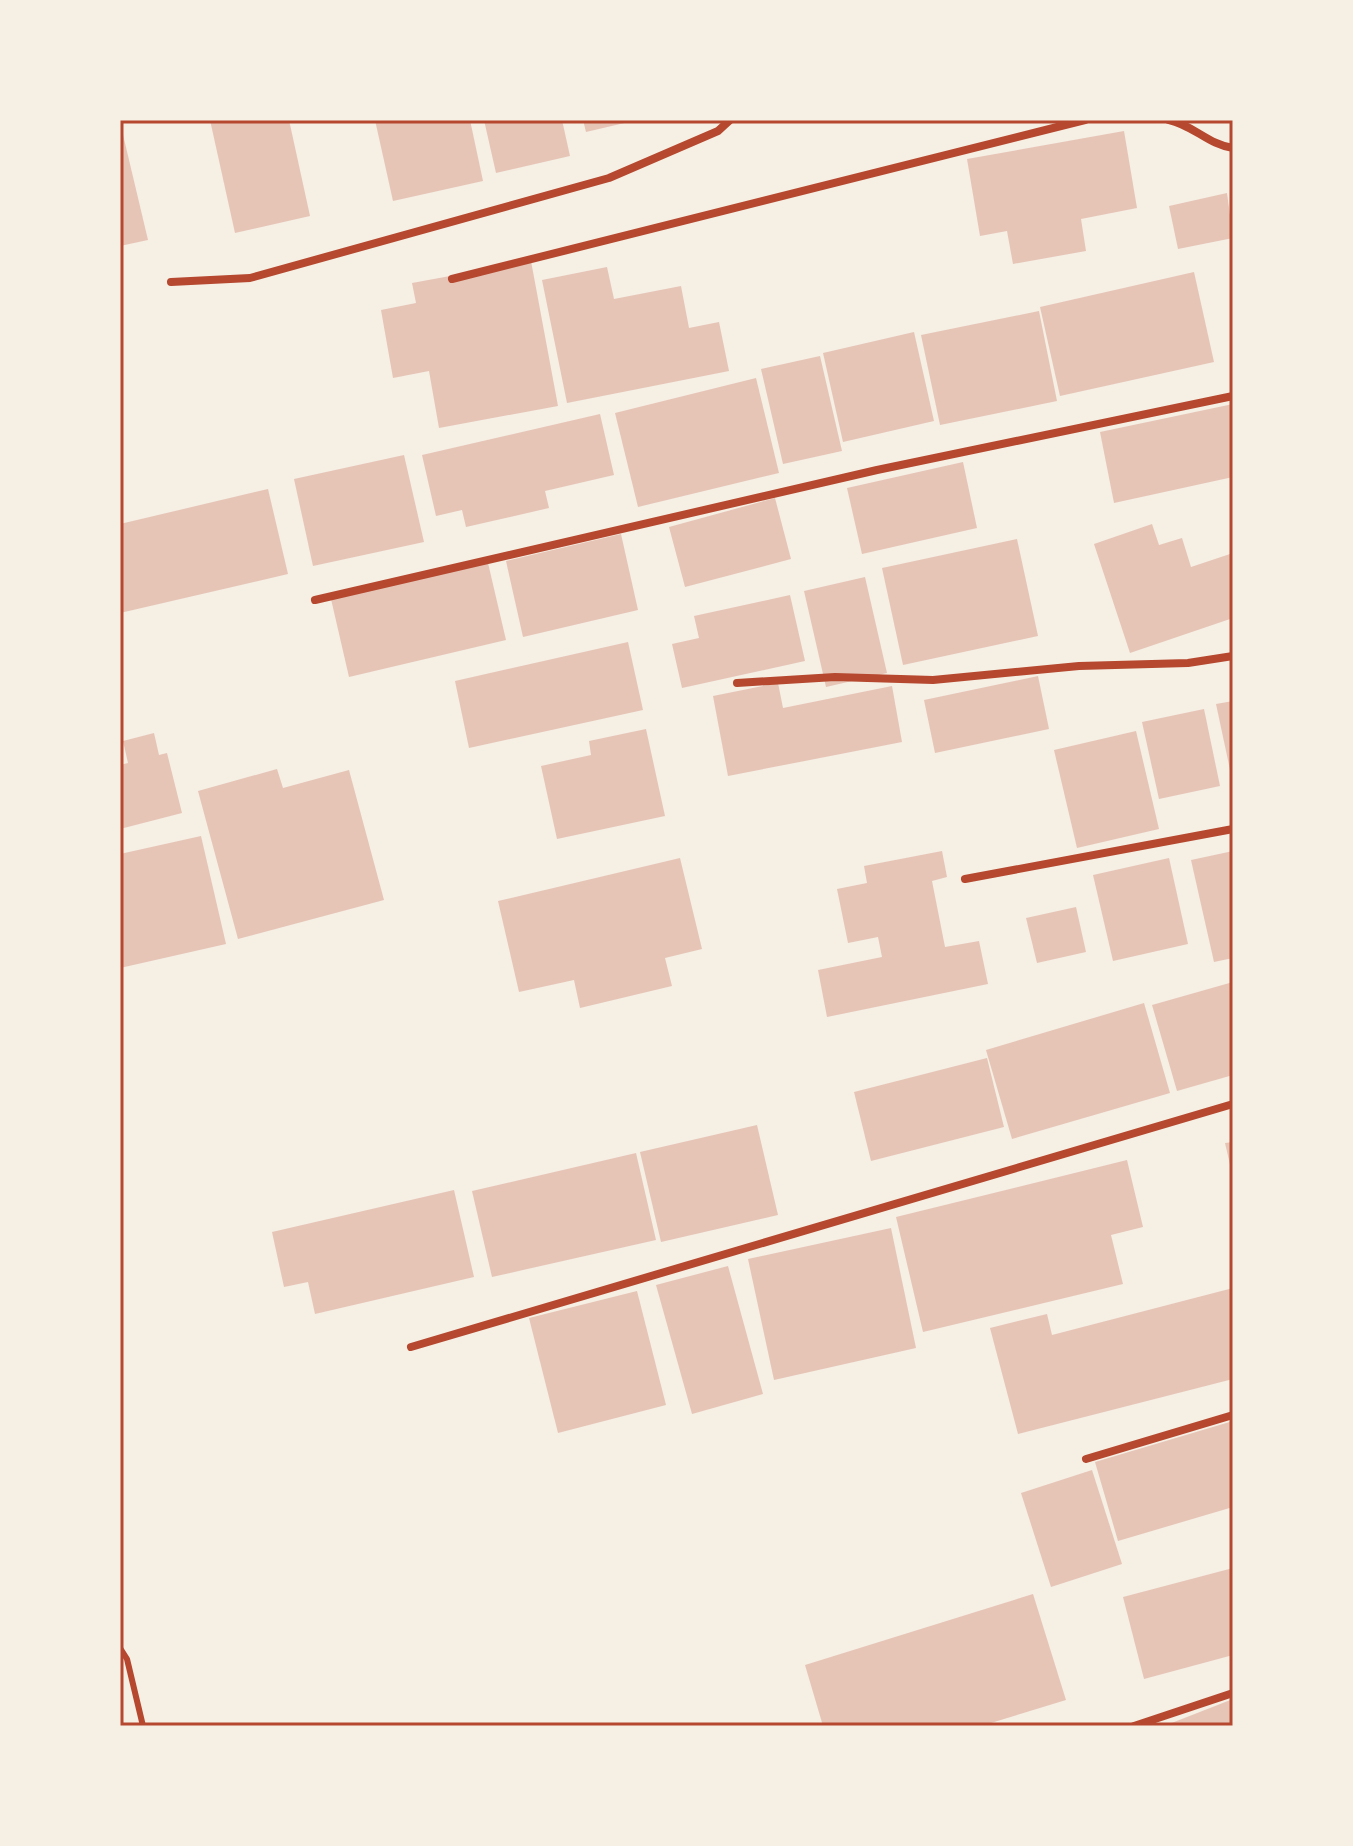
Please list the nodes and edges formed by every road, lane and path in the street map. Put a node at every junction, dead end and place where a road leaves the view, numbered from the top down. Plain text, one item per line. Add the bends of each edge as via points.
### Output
1 (730, 120) edge
2 (1085, 120) edge
3 (1169, 120) edge
4 (1233, 148) edge
5 (452, 279) dead end
6 (171, 282) dead end
7 (1233, 396) edge
8 (315, 600) dead end
9 (1233, 656) edge
10 (737, 683) dead end
11 (1233, 829) edge
12 (965, 879) dead end
13 (1233, 1104) edge
14 (411, 1347) dead end
15 (1233, 1415) edge
16 (1086, 1459) dead end
17 (120, 1648) edge
18 (1233, 1693) edge
19 (143, 1726) edge
20 (1134, 1726) edge

1 - 6 street via 718,131 609,178 250,278
2 - 5 street
3 - 4 street
7 - 8 street via 877,470
9 - 10 street via 933,680 835,677
11 - 12 street
13 - 14 street
15 - 16 street
17 - 19 lane
18 - 20 street

